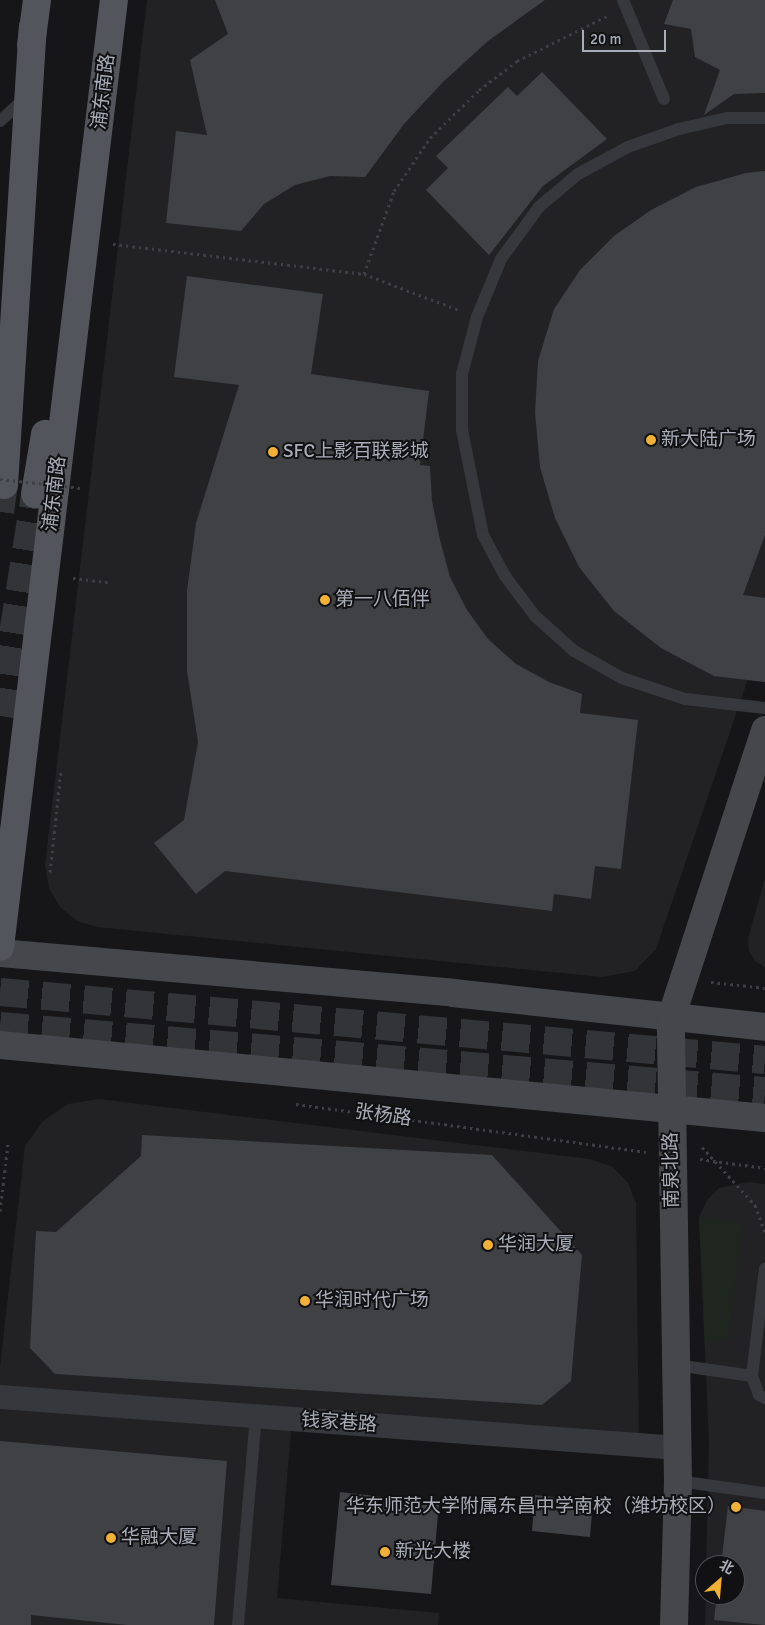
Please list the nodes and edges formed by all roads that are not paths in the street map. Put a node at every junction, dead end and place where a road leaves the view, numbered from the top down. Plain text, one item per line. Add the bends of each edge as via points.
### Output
1 (37, 0) edge
2 (114, 0) edge
3 (624, 3) edge
4 (34, 27) junction
5 (110, 42) junction
6 (664, 99) dead end
7 (23, 100) junction
8 (765, 118) edge
9 (0, 121) edge
10 (0, 270) edge
11 (2, 482) edge
12 (35, 494) tunnel mouth
13 (765, 708) edge
14 (765, 730) edge
15 (0, 947) edge
16 (0, 954) edge
17 (671, 1018) junction
18 (765, 1027) edge
19 (0, 1045) edge
20 (671, 1108) junction
21 (765, 1118) edge
22 (765, 1269) edge
23 (676, 1365) junction
24 (752, 1376) junction
25 (0, 1397) edge
26 (765, 1398) edge
27 (256, 1416) junction
28 (678, 1448) junction
29 (678, 1481) junction
30 (765, 1492) edge
31 (238, 1625) edge
32 (674, 1625) edge

1 - 4 main road
2 - 5 main road, 浦东南路
3 - 6 lane
4 - 7 main road
4 - 11 main road
5 - 12 main road, 浦东南路
5 - 15 main road, 浦东南路
7 - 9 lane
7 - 10 main road
8 - 13 lane via 726,118 679,129 628,147 578,174 539,207 500,259 476,317 462,374 462,430 483,534 505,576 535,616 568,645 622,678 685,699
14 - 17 main road, 南泉北路
16 - 17 main road via 453,993
17 - 18 main road
17 - 20 main road, 南泉北路
19 - 20 main road, 张杨路
20 - 21 main road, 张杨路
20 - 23 main road, 南泉北路
22 - 24 lane
23 - 24 lane
23 - 28 main road, 南泉北路
24 - 26 lane via 759,1395
25 - 27 street, 钱家巷路
27 - 28 street, 钱家巷路
27 - 31 lane
28 - 29 main road, 南泉北路
29 - 30 lane
29 - 32 main road, 南泉北路

